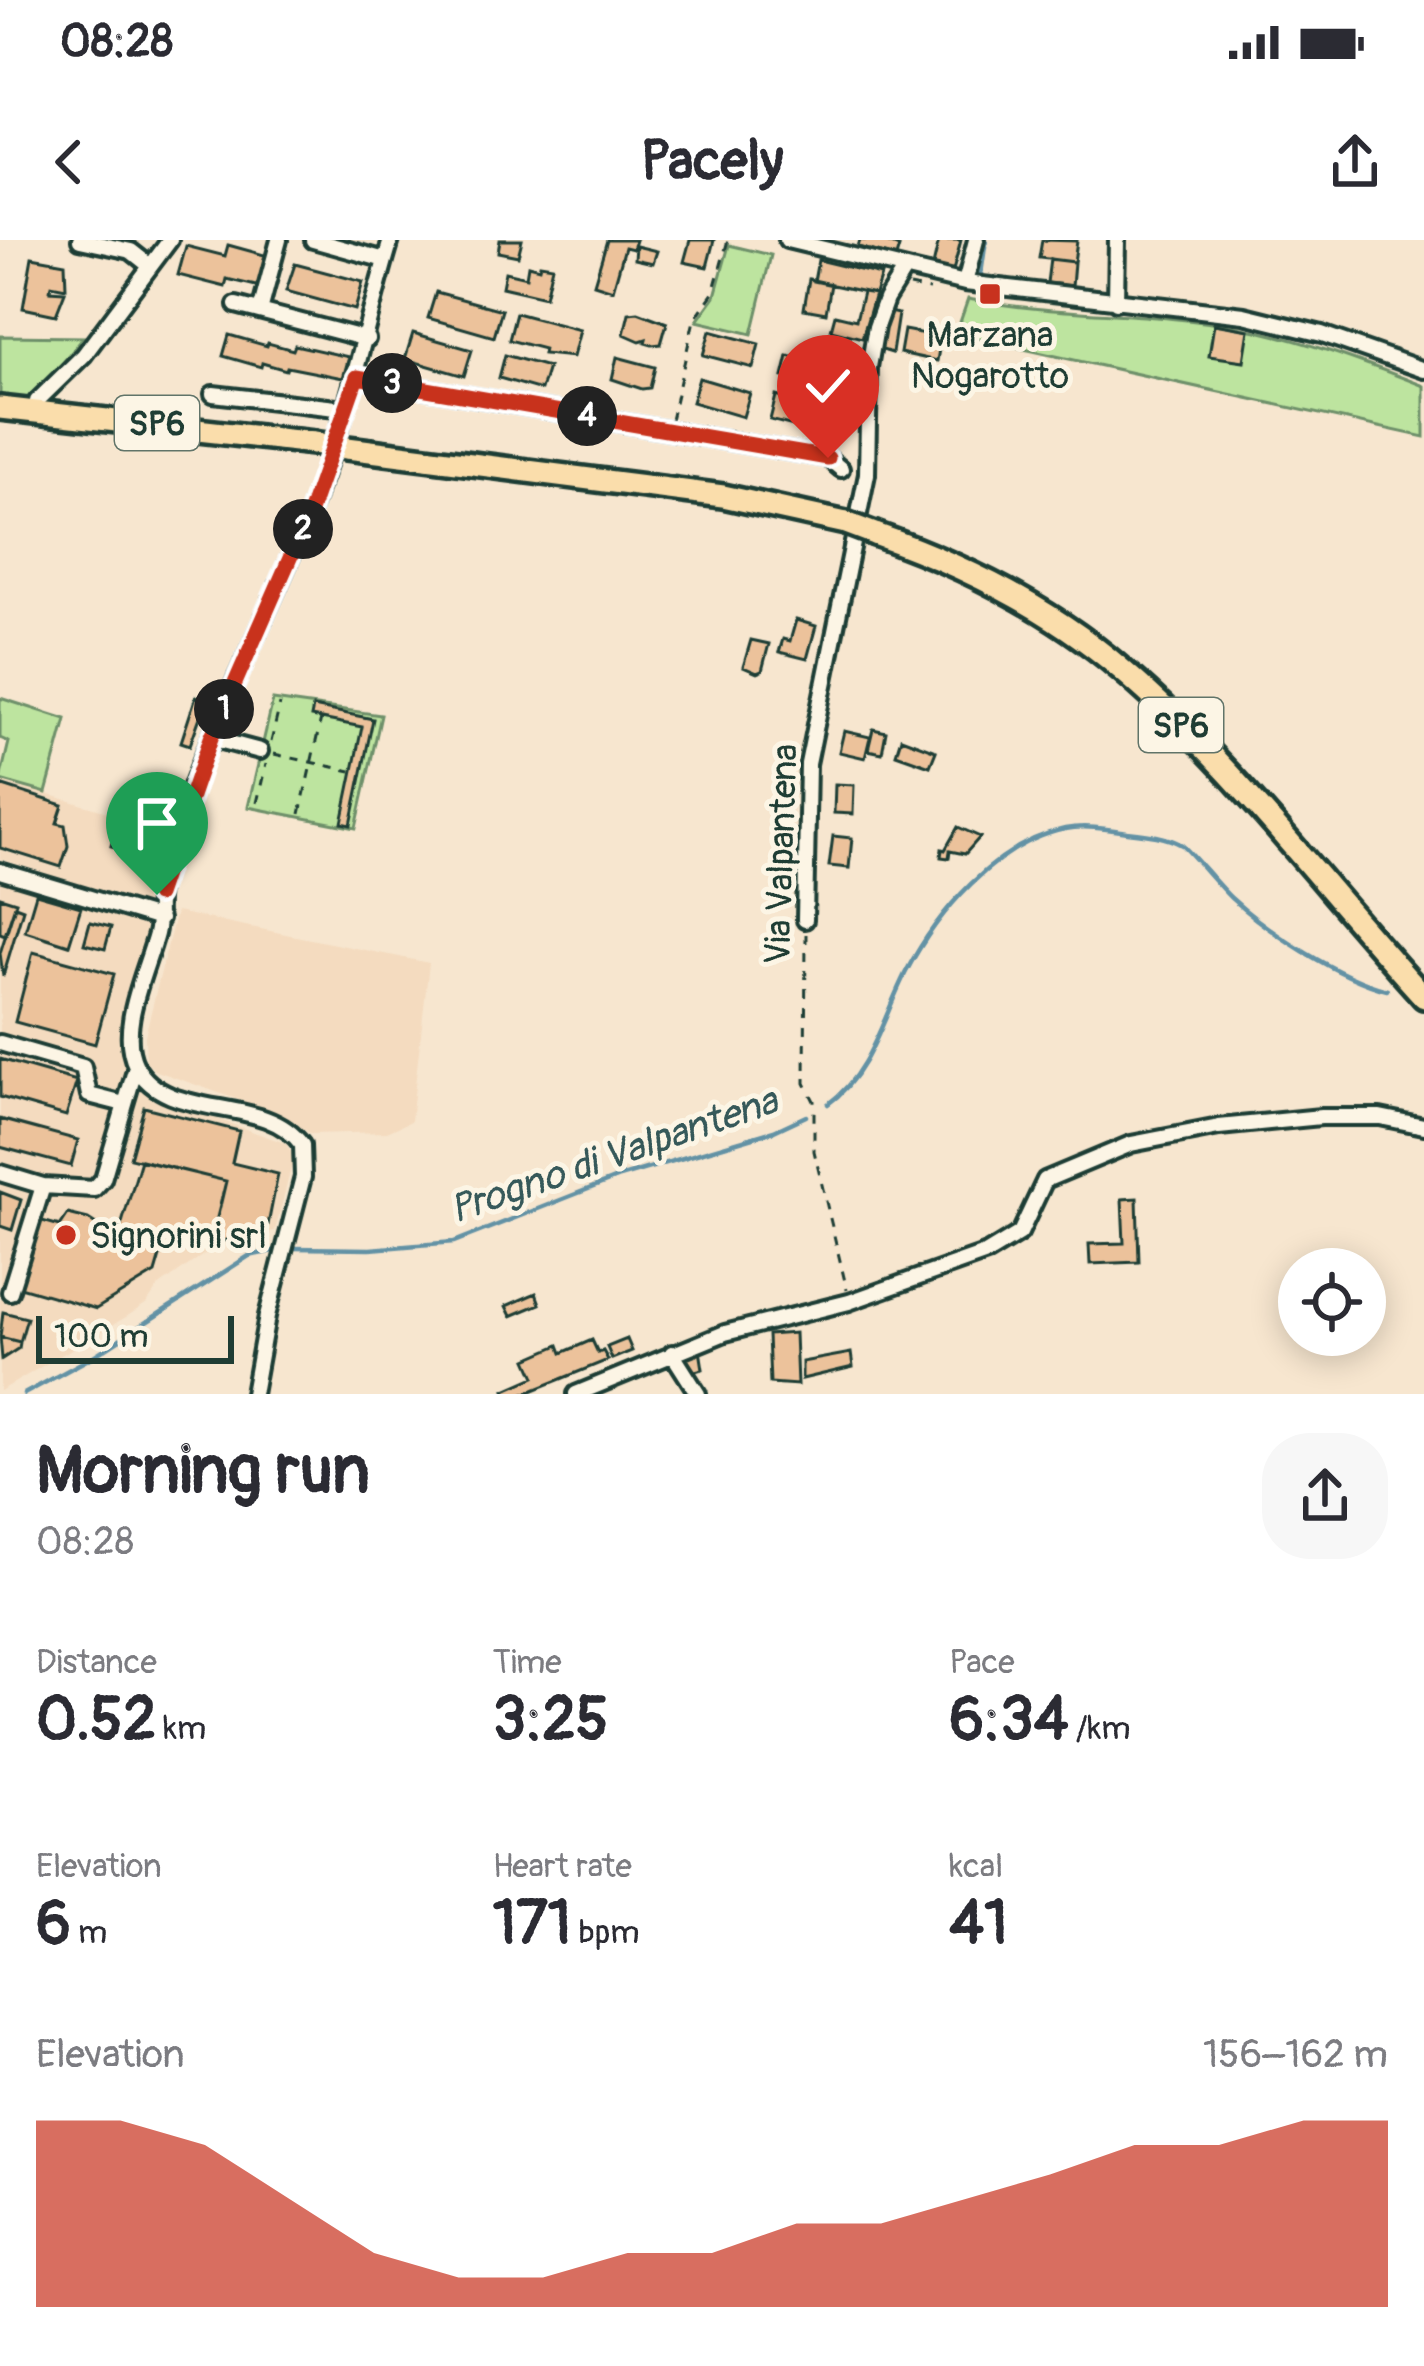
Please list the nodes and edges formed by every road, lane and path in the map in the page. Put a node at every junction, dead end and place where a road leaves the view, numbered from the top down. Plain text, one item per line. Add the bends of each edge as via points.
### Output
1 (80, 240) edge
2 (170, 240) edge
3 (279, 240) edge
4 (313, 240) edge
5 (391, 240) edge
6 (728, 240) edge
7 (788, 240) edge
8 (976, 240) edge
9 (1117, 240) edge
10 (385, 260) junction
11 (150, 266) junction
12 (900, 276) junction
13 (965, 284) junction
14 (930, 290) dead end
15 (1116, 302) junction
16 (236, 305) dead end
17 (260, 311) junction
18 (367, 339) junction
19 (1424, 370) edge
20 (357, 377) junction
21 (213, 394) dead end
22 (38, 401) dead end
23 (0, 408) edge
24 (345, 409) junction
25 (669, 430) junction
26 (842, 469) dead end
27 (321, 719) dead end
28 (211, 738) junction
29 (260, 752) joint
30 (311, 763) junction
31 (351, 771) dead end
32 (300, 814) dead end
33 (0, 871) edge
34 (160, 919) junction
35 (806, 920) joint
36 (1424, 997) edge
37 (0, 1043) edge
38 (136, 1066) junction
39 (124, 1104) junction
40 (1424, 1126) edge
41 (0, 1173) edge
42 (43, 1186) junction
43 (10, 1292) dead end
44 (849, 1302) junction
45 (672, 1353) junction
46 (253, 1394) edge
47 (575, 1394) edge
48 (698, 1394) edge

1 - 11 street via 131,251
2 - 11 street
3 - 17 street
4 - 10 street
5 - 10 street
6 - 25 path via 713,293 694,320
7 - 12 street
8 - 13 street
9 - 15 street
10 - 18 street
11 - 22 street via 84,355
12 - 13 street
12 - 14 path
12 - 35 street, Via Valpantena via 876,327 868,474 808,764
13 - 15 street
15 - 19 street via 1244,315
16 - 17 street
17 - 18 street
18 - 20 street
20 - 24 street
20 - 25 street
21 - 24 street
23 - 36 highway, SP6, bridge via 723,496 846,523 934,554 1051,618 1118,666 1186,730
24 - 28 street via 308,517
25 - 26 street via 828,458
27 - 30 path
28 - 29 street
28 - 34 street via 157,895
29 - 30 path
30 - 31 path
30 - 32 path
33 - 34 street
34 - 38 street via 130,1030
35 - 44 path, Via Valpantena via 805,1083
37 - 39 street via 83,1067 89,1095
38 - 39 street
38 - 46 street via 163,1092 279,1123 302,1145 303,1177
39 - 42 street via 94,1189
40 - 44 street via 1321,1117 1131,1144 1045,1180 1020,1233 987,1253
41 - 42 street
42 - 43 street
44 - 45 street
45 - 47 street
45 - 48 street

